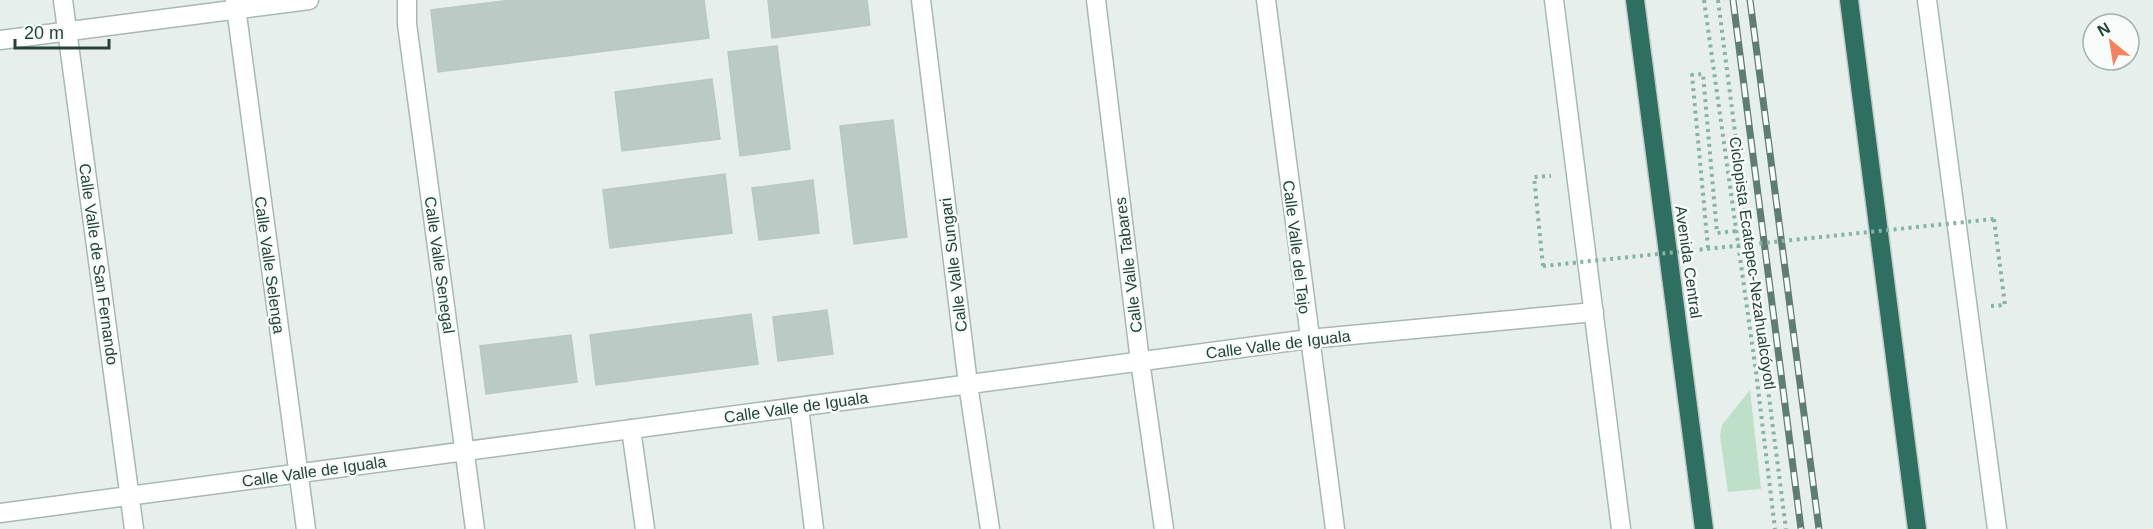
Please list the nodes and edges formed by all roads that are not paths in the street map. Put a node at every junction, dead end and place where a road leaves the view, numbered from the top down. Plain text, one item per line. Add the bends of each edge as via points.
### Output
1 (63, 0) edge
2 (309, 0) edge
3 (407, 0) edge
4 (921, 0) edge
5 (1096, 0) edge
6 (1266, 0) edge
7 (1554, 0) edge
8 (1635, 0) edge
9 (1849, 0) edge
10 (1927, 0) edge
11 (236, 5) edge
12 (68, 31) junction
13 (0, 40) edge
14 (1594, 312) junction
15 (1308, 339) junction
16 (1140, 361) junction
17 (968, 384) junction
18 (799, 408) junction
19 (631, 429) junction
20 (466, 449) junction
21 (298, 475) junction
22 (130, 495) junction
23 (0, 513) edge
24 (134, 529) edge
25 (306, 529) edge
26 (476, 529) edge
27 (645, 529) edge
28 (814, 529) edge
29 (990, 529) edge
30 (1164, 529) edge
31 (1335, 529) edge
32 (1621, 529) edge
33 (1704, 529) edge
34 (1917, 529) edge
35 (1997, 529) edge

1 - 12 street, Calle Valle de San Fernando
2 - 11 street
3 - 20 street, Calle Valle Senegal via 407,24
4 - 17 street, Calle Valle Sungari
5 - 16 street, Calle Valle Tabares
6 - 15 street, Calle Valle del Tajo
7 - 14 street
8 - 33 highway, Avenida Central
9 - 34 highway
10 - 35 street
11 - 12 street
11 - 21 street, Calle Valle Selenga
12 - 13 street
12 - 22 street, Calle Valle de San Fernando
14 - 15 street, Calle Valle de Iguala
14 - 32 street
15 - 16 street, Calle Valle de Iguala
15 - 31 street, Calle Valle del Tajo
16 - 17 street, Calle Valle de Iguala
16 - 30 street, Calle Valle Tabares
17 - 18 street, Calle Valle de Iguala
17 - 29 street, Calle Valle Sungari
18 - 19 street, Calle Valle de Iguala
18 - 28 street
19 - 20 street, Calle Valle de Iguala
19 - 27 street
20 - 21 street, Calle Valle de Iguala
20 - 26 street, Calle Valle Senegal
21 - 22 street, Calle Valle de Iguala
21 - 25 street, Calle Valle Selenga
22 - 23 street, Calle Valle de Iguala
22 - 24 street, Calle Valle de San Fernando

